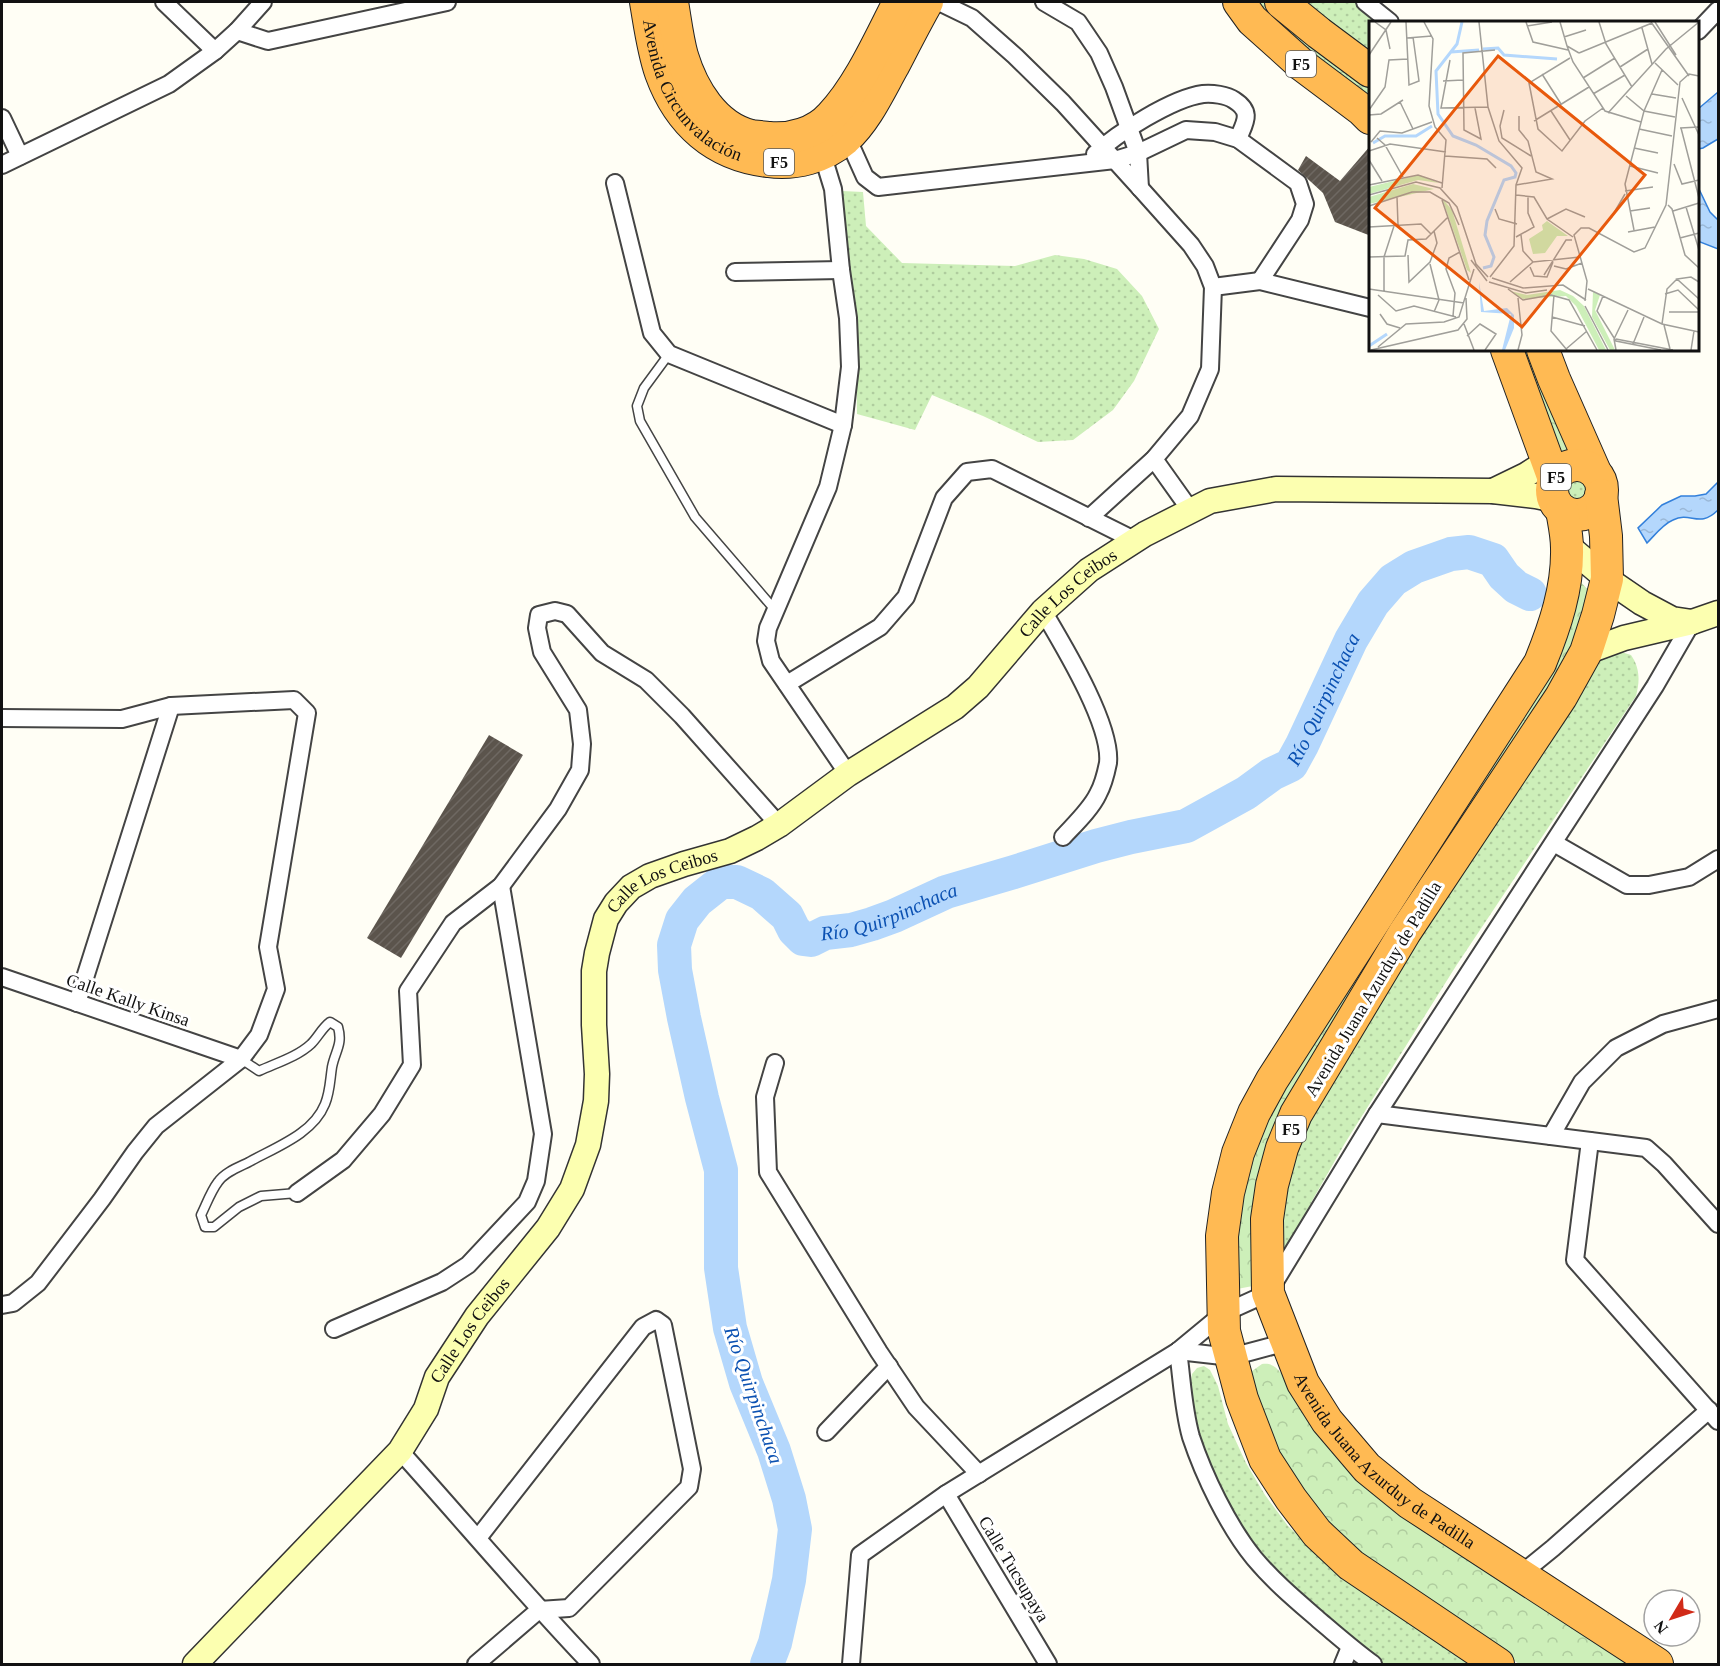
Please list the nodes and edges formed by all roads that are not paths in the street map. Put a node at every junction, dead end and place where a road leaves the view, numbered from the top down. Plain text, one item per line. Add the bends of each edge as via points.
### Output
1 (164, 2) edge
2 (263, 2) edge
3 (447, 2) edge
4 (646, 2) edge
5 (672, 2) edge
6 (899, 2) edge
7 (927, 2) edge
8 (939, 2) edge
9 (1044, 2) edge
10 (1239, 2) edge
11 (1281, 2) edge
12 (1365, 2) edge
13 (1719, 10) edge
14 (1389, 21) edge
15 (237, 31) junction
16 (1699, 31) edge
17 (215, 51) junction
18 (1369, 69) edge
19 (1369, 116) edge
20 (2, 118) edge
21 (1129, 128) junction
22 (1238, 139) junction
23 (834, 145) junction
24 (1103, 147) junction
25 (1138, 153) junction
26 (20, 156) junction
27 (1115, 160) junction
28 (1086, 163) junction
29 (2, 165) edge
30 (615, 183) dead end
31 (1140, 188) junction
32 (841, 270) junction
33 (735, 272) dead end
34 (1260, 281) junction
35 (1213, 287) junction
36 (1369, 308) edge
37 (1507, 351) edge
38 (1543, 351) edge
39 (669, 354) junction
40 (843, 425) junction
41 (1154, 459) junction
42 (1598, 484) junction
43 (1555, 488) junction
44 (1493, 491) junction
45 (1191, 510) junction
46 (1089, 518) junction
47 (1134, 540) junction
48 (1567, 545) junction
49 (1607, 579) junction
50 (776, 610) junction
51 (1043, 611) junction
52 (1719, 613) edge
53 (1692, 622) junction
54 (1586, 652) junction
55 (787, 684) junction
56 (171, 706) junction
57 (2, 718) edge
58 (848, 774) junction
59 (779, 825) junction
60 (1063, 837) dead end
61 (1554, 843) junction
62 (1719, 859) edge
63 (501, 886) junction
64 (2, 977) edge
65 (77, 1003) junction
66 (1719, 1009) edge
67 (241, 1059) junction
68 (775, 1063) dead end
69 (1377, 1114) junction
70 (1551, 1136) junction
71 (1590, 1141) junction
72 (297, 1193) joint
73 (1719, 1224) edge
74 (1268, 1293) junction
75 (2, 1305) edge
76 (1224, 1313) junction
77 (334, 1329) dead end
78 (1287, 1342) junction
79 (1178, 1351) junction
80 (1231, 1357) junction
81 (889, 1366) junction
82 (1714, 1415) edge
83 (826, 1432) dead end
84 (400, 1451) junction
85 (979, 1474) junction
86 (946, 1494) junction
87 (478, 1538) junction
88 (1521, 1574) junction
89 (539, 1610) junction
90 (1350, 1647) junction
91 (195, 1665) edge
92 (476, 1665) edge
93 (591, 1665) edge
94 (851, 1665) edge
95 (1048, 1665) edge
96 (1344, 1665) edge
97 (1373, 1665) edge
98 (1498, 1665) edge
99 (1657, 1665) edge

1 - 17 street
2 - 15 street
3 - 15 street via 268,41
4 - 23 highway, Avenida Circunvalación / F5 via 660,71 685,115 703,135 734,154 777,163 802,160
5 - 6 highway, Avenida Circunvalación / F5 via 682,55 702,99 724,123 740,132 775,138 795,137 831,117 852,90
7 - 23 highway via 862,119
8 - 24 street via 972,18 1015,56
9 - 21 street via 1078,22 1099,53
10 - 19 highway, F5 via 1252,20 1293,58
11 - 18 highway, F5
12 - 14 street
13 - 16 street
15 - 17 street
17 - 26 street via 169,84
20 - 26 street
21 - 22 street via 1189,97 1206,93 1229,97 1246,111
21 - 24 street
21 - 25 street
22 - 25 street via 1186,130
22 - 34 street via 1298,183 1305,204 1300,220
23 - 28 street via 878,187
23 - 32 street via 833,189
24 - 27 street
24 - 28 street
25 - 27 street
25 - 31 street
26 - 29 street
27 - 28 street
27 - 31 street
30 - 39 street via 652,333
31 - 35 street via 1191,245
32 - 33 street
32 - 40 street via 850,367
34 - 35 street
34 - 36 street
35 - 41 street via 1210,369 1190,416
37 - 43 highway, Avenida Juana Azurduy de Padilla / F5
38 - 42 highway, Avenida Juana Azurduy de Padilla / F5
39 - 40 street
39 - 50 lane via 644,388 637,406 640,421 695,517
40 - 50 street via 828,487
41 - 45 street
41 - 46 street
42 - 43 highway, F5 via 1580,465 1572,465 1558,473
42 - 43 highway, F5 via 1599,503 1586,513 1570,514
42 - 49 highway, Avenida Juana Azurduy de Padilla / F5 via 1606,536
43 - 44 street, Calle Los Ceibos via 1536,496
43 - 44 street, Calle Los Ceibos via 1526,475
43 - 48 highway, Avenida Juana Azurduy de Padilla / F5
44 - 45 street, Calle Los Ceibos via 1276,489 1210,501
45 - 47 street, Calle Los Ceibos
46 - 47 street
46 - 55 street via 992,469 967,472 944,498 906,597 880,627
47 - 51 street, Calle Los Ceibos via 1089,570
48 - 49 street
48 - 76 highway, Avenida Juana Azurduy de Padilla / F5 via 1561,602 1540,663 1254,1113 1228,1193 1222,1236
49 - 53 street via 1672,619
49 - 54 highway, Avenida Juana Azurduy de Padilla / F5
50 - 55 street via 766,641 771,661
51 - 58 street, Calle Los Ceibos via 978,687 955,707
51 - 60 street via 1082,681 1104,733 1108,761 1097,796
52 - 53 street
53 - 54 street via 1624,638
53 - 61 street
54 - 74 highway, Avenida Juana Azurduy de Padilla / F5 via 1561,697 1405,932 1296,1114 1272,1185 1267,1219
55 - 58 street
56 - 57 street via 122,719
56 - 65 street
56 - 67 street via 294,700 307,713 268,947 276,989 259,1035
58 - 59 street, Calle Los Ceibos
59 - 63 street via 646,680 602,653 567,614 555,610 539,615 537,628 542,652 578,710 580,770 558,809
59 - 84 street, Calle Los Ceibos via 730,851 650,876 631,887 606,919 594,971 596,1101 588,1145 572,1189 548,1228 477,1316 437,1377 426,1409
61 - 62 street via 1627,885 1689,877
61 - 69 street
63 - 72 street via 453,923 408,991 412,1065 382,1114 343,1160
63 - 77 street via 543,1134 536,1180 527,1202 468,1265 442,1282
64 - 65 street, Calle Kally Kinsa
65 - 67 street, Calle Kally Kinsa
66 - 70 street via 1663,1024 1616,1048 1582,1082
67 - 72 lane via 259,1071 301,1052 330,1022 339,1027 341,1038 325,1105 296,1138 218,1181 201,1215 205,1227 214,1227 261,1196
67 - 75 street via 156,1126 38,1283 13,1303
68 - 81 street via 765,1096 768,1172
69 - 70 street
69 - 74 street
70 - 71 street
71 - 73 street via 1646,1148
71 - 82 street via 1575,1260
74 - 76 street
74 - 78 highway, Avenida Juana Azurduy de Padilla / F5
76 - 79 street
76 - 80 highway, Avenida Juana Azurduy de Padilla / F5
78 - 80 street
78 - 88 highway, Avenida Juana Azurduy de Padilla / F5 via 1303,1383 1327,1421 1367,1468 1410,1503
79 - 80 street
79 - 85 street
79 - 90 street via 1191,1435 1223,1511 1253,1557 1286,1593
80 - 98 highway, Avenida Juana Azurduy de Padilla / F5 via 1265,1459 1317,1533 1351,1565
81 - 83 street
81 - 85 street via 916,1407
82 - 88 street
84 - 87 street
84 - 91 street, Calle Los Ceibos
85 - 86 street
86 - 94 street via 860,1555
86 - 95 street, Calle Tucsupaya
87 - 89 street
87 - 89 street via 643,1327 656,1320 663,1325 692,1469 689,1487 569,1608
88 - 99 highway, Avenida Juana Azurduy de Padilla / F5
89 - 92 street
89 - 93 street
90 - 96 street
90 - 97 street

